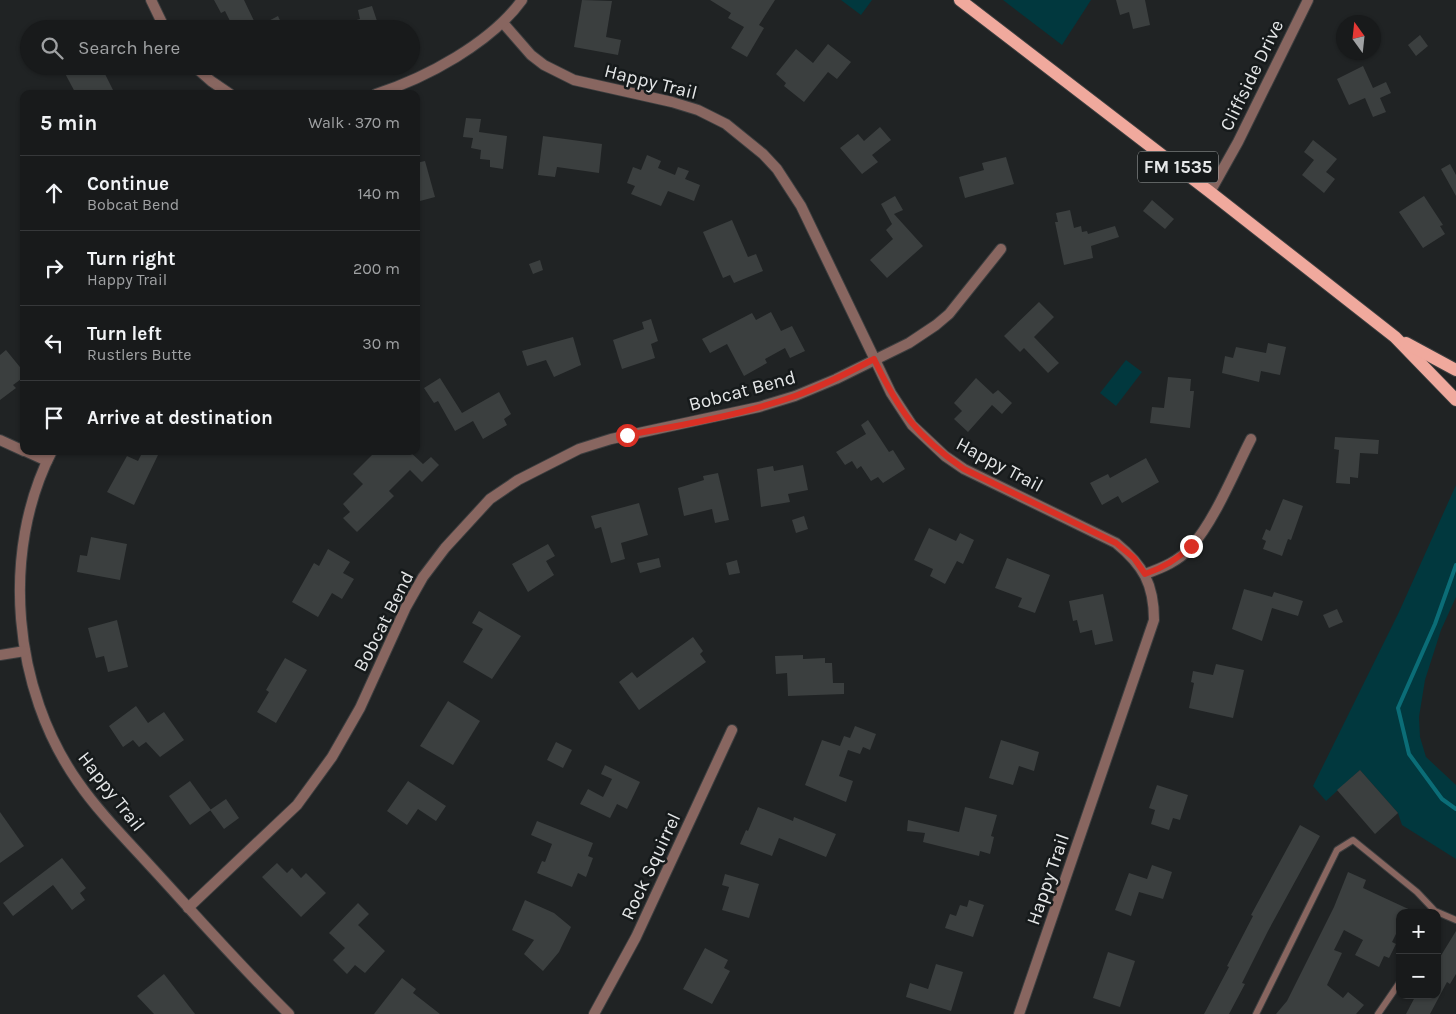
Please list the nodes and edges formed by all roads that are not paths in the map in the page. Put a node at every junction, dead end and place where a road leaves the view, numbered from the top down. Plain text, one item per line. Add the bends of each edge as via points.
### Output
1 (151, 0) edge
2 (522, 0) edge
3 (960, 0) edge
4 (1308, 0) edge
5 (161, 20) edge
6 (503, 24) junction
7 (204, 75) edge
8 (224, 90) edge
9 (385, 90) edge
10 (1210, 192) junction
11 (1001, 248) dead end
12 (1394, 337) junction
13 (874, 359) junction
14 (1456, 370) edge
15 (1456, 400) edge
16 (1251, 439) dead end
17 (0, 440) edge
18 (20, 449) edge
19 (33, 455) edge
20 (50, 455) edge
21 (47, 461) junction
22 (1145, 574) junction
23 (25, 651) junction
24 (0, 655) edge
25 (732, 730) dead end
26 (188, 908) junction
27 (1434, 909) edge
28 (1441, 914) edge
29 (1456, 920) edge
30 (1396, 988) edge
31 (289, 1014) edge
32 (594, 1014) edge
33 (1019, 1014) edge
34 (1256, 1014) edge
35 (1378, 1014) edge

1 - 5 street
2 - 6 street
3 - 10 main road, FM 1535
4 - 10 street, Cliffside Drive
6 - 9 street via 428,72
6 - 13 street, Happy Trail via 544,65 574,80 698,110 726,124 763,154 801,206
7 - 8 street
10 - 12 main road, FM 1535
11 - 13 street, Bobcat Bend via 949,314 909,343
12 - 14 main road, FM 1535
12 - 15 main road, FM 1535
13 - 22 street, Happy Trail via 912,426 945,456 964,469 1116,543 1134,558
13 - 26 street, Bobcat Bend via 794,396 579,449 526,475 490,500 445,548 423,578 406,607 360,708 332,757 298,805
16 - 22 street via 1214,511 1191,546 1177,559
17 - 18 street
19 - 21 street
20 - 21 street, Happy Trail
21 - 23 street, Happy Trail via 28,516 22,550 20,620
22 - 33 street, Happy Trail via 1154,605 1154,620
23 - 24 street
23 - 26 street, Happy Trail via 44,717 78,782
25 - 32 street, Rock Squirrel via 636,937
26 - 31 street, Happy Trail via 235,961
27 - 34 lane via 1353,840 1336,850
28 - 29 lane
30 - 35 lane

